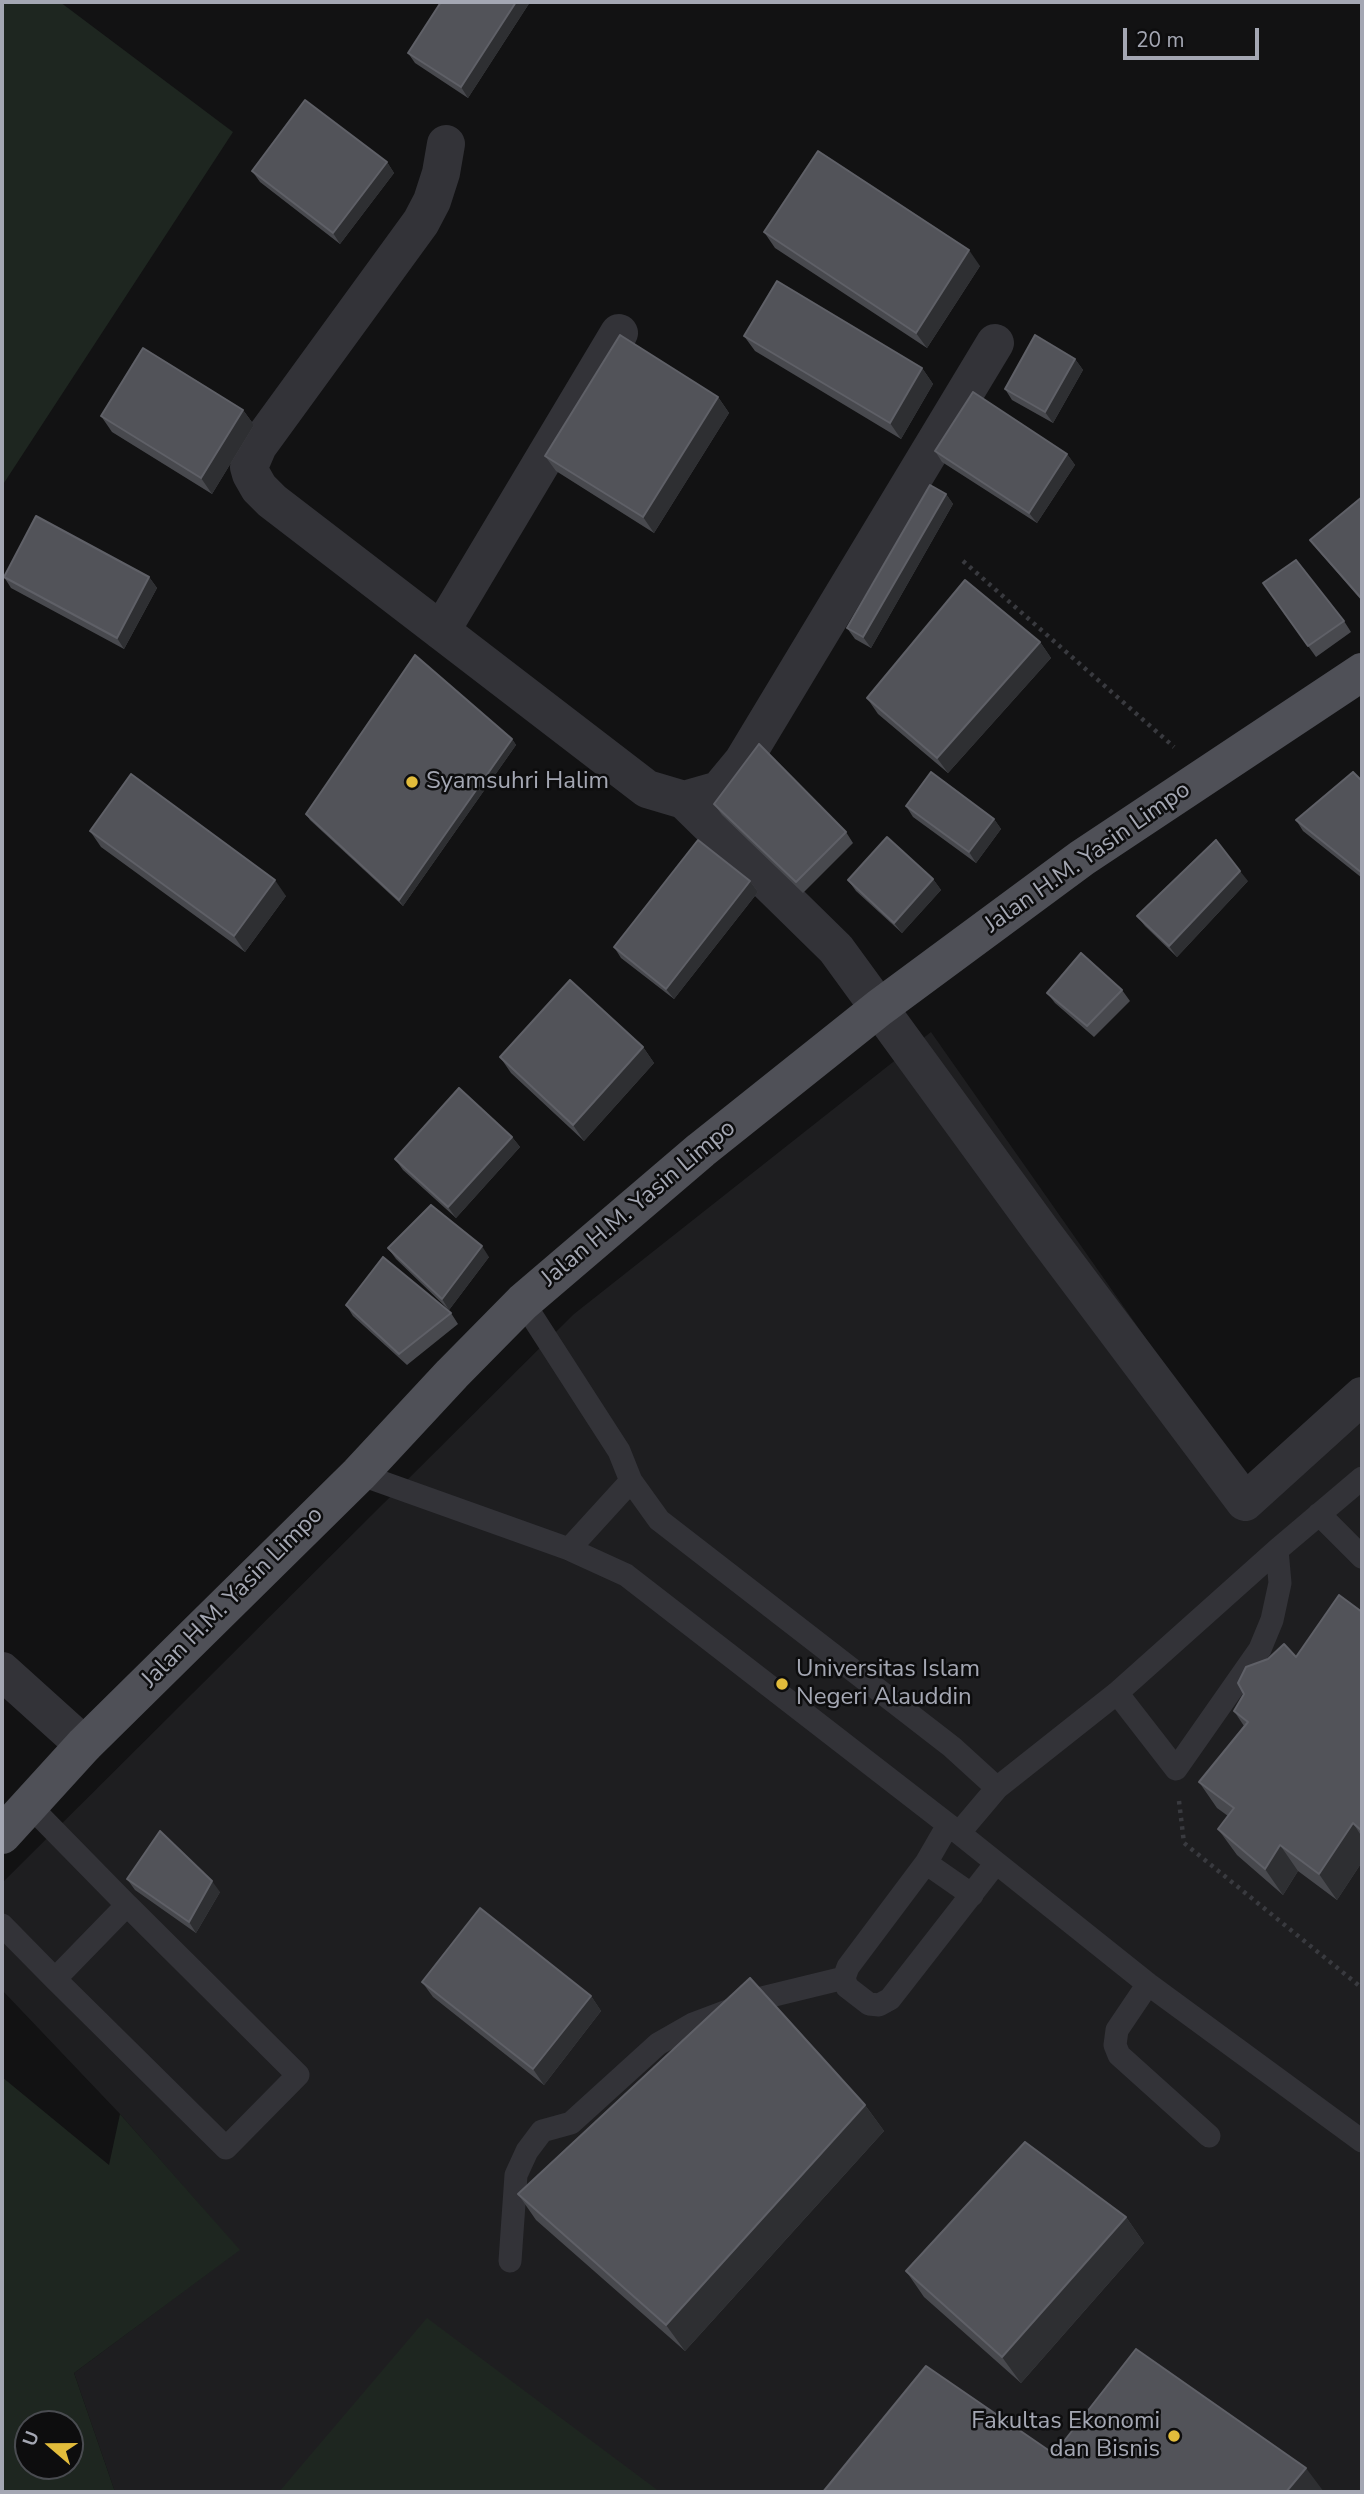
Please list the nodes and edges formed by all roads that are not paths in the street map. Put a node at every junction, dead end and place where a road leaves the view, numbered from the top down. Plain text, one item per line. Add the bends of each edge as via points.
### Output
1 (446, 144) dead end
2 (619, 333) edge
3 (995, 343) dead end
4 (441, 631) junction
5 (1362, 672) edge
6 (684, 800) junction
7 (879, 1008) junction
8 (523, 1303) junction
9 (1362, 1396) edge
10 (359, 1474) junction
11 (1362, 1478) edge
12 (631, 1481) junction
13 (1319, 1514) junction
14 (569, 1549) junction
15 (1278, 1550) junction
16 (1362, 1557) edge
17 (2, 1671) edge
18 (1117, 1693) junction
19 (84, 1745) junction
20 (997, 1788) junction
21 (29, 1805) junction
22 (953, 1829) junction
23 (2, 1835) edge
24 (926, 1863) junction
25 (996, 1863) junction
26 (972, 1895) junction
27 (127, 1905) junction
28 (2, 1925) edge
29 (844, 1978) junction
30 (55, 1979) junction
31 (1148, 1984) junction
32 (1209, 2136) dead end
33 (1362, 2141) edge
34 (510, 2261) dead end

1 - 4 street via 441,173 421,222 258,446 249,467 272,502
2 - 4 street
3 - 6 street via 743,761 719,790
4 - 6 street via 647,789
5 - 7 main road, Jalan H.M. Yasin Limpo via 1082,858
6 - 7 street via 836,949
7 - 8 main road, Jalan H.M. Yasin Limpo via 701,1150
7 - 9 street via 1245,1502
8 - 10 main road, Jalan H.M. Yasin Limpo
8 - 12 lane via 619,1451
10 - 14 lane
10 - 19 main road, Jalan H.M. Yasin Limpo
11 - 13 lane
12 - 14 lane
12 - 20 lane via 659,1520 952,1747
13 - 15 lane
13 - 16 lane
14 - 22 lane via 626,1575
15 - 18 lane
15 - 18 lane via 1280,1584 1260,1649 1176,1769
17 - 19 street
18 - 20 lane
19 - 21 main road, Jalan H.M. Yasin Limpo
20 - 22 lane
21 - 23 main road, Jalan H.M. Yasin Limpo
21 - 27 lane
22 - 24 lane
22 - 25 lane
24 - 26 lane
24 - 29 lane
25 - 26 lane
25 - 31 lane
26 - 29 lane via 890,1998 879,2005 869,2004 847,1987
27 - 30 lane
27 - 30 lane via 298,2075 271,2103 226,2148
28 - 30 lane
29 - 34 lane via 762,1997 693,2024 658,2044 571,2123 542,2132 516,2175
31 - 32 lane via 1117,2030 1119,2055
31 - 33 lane

